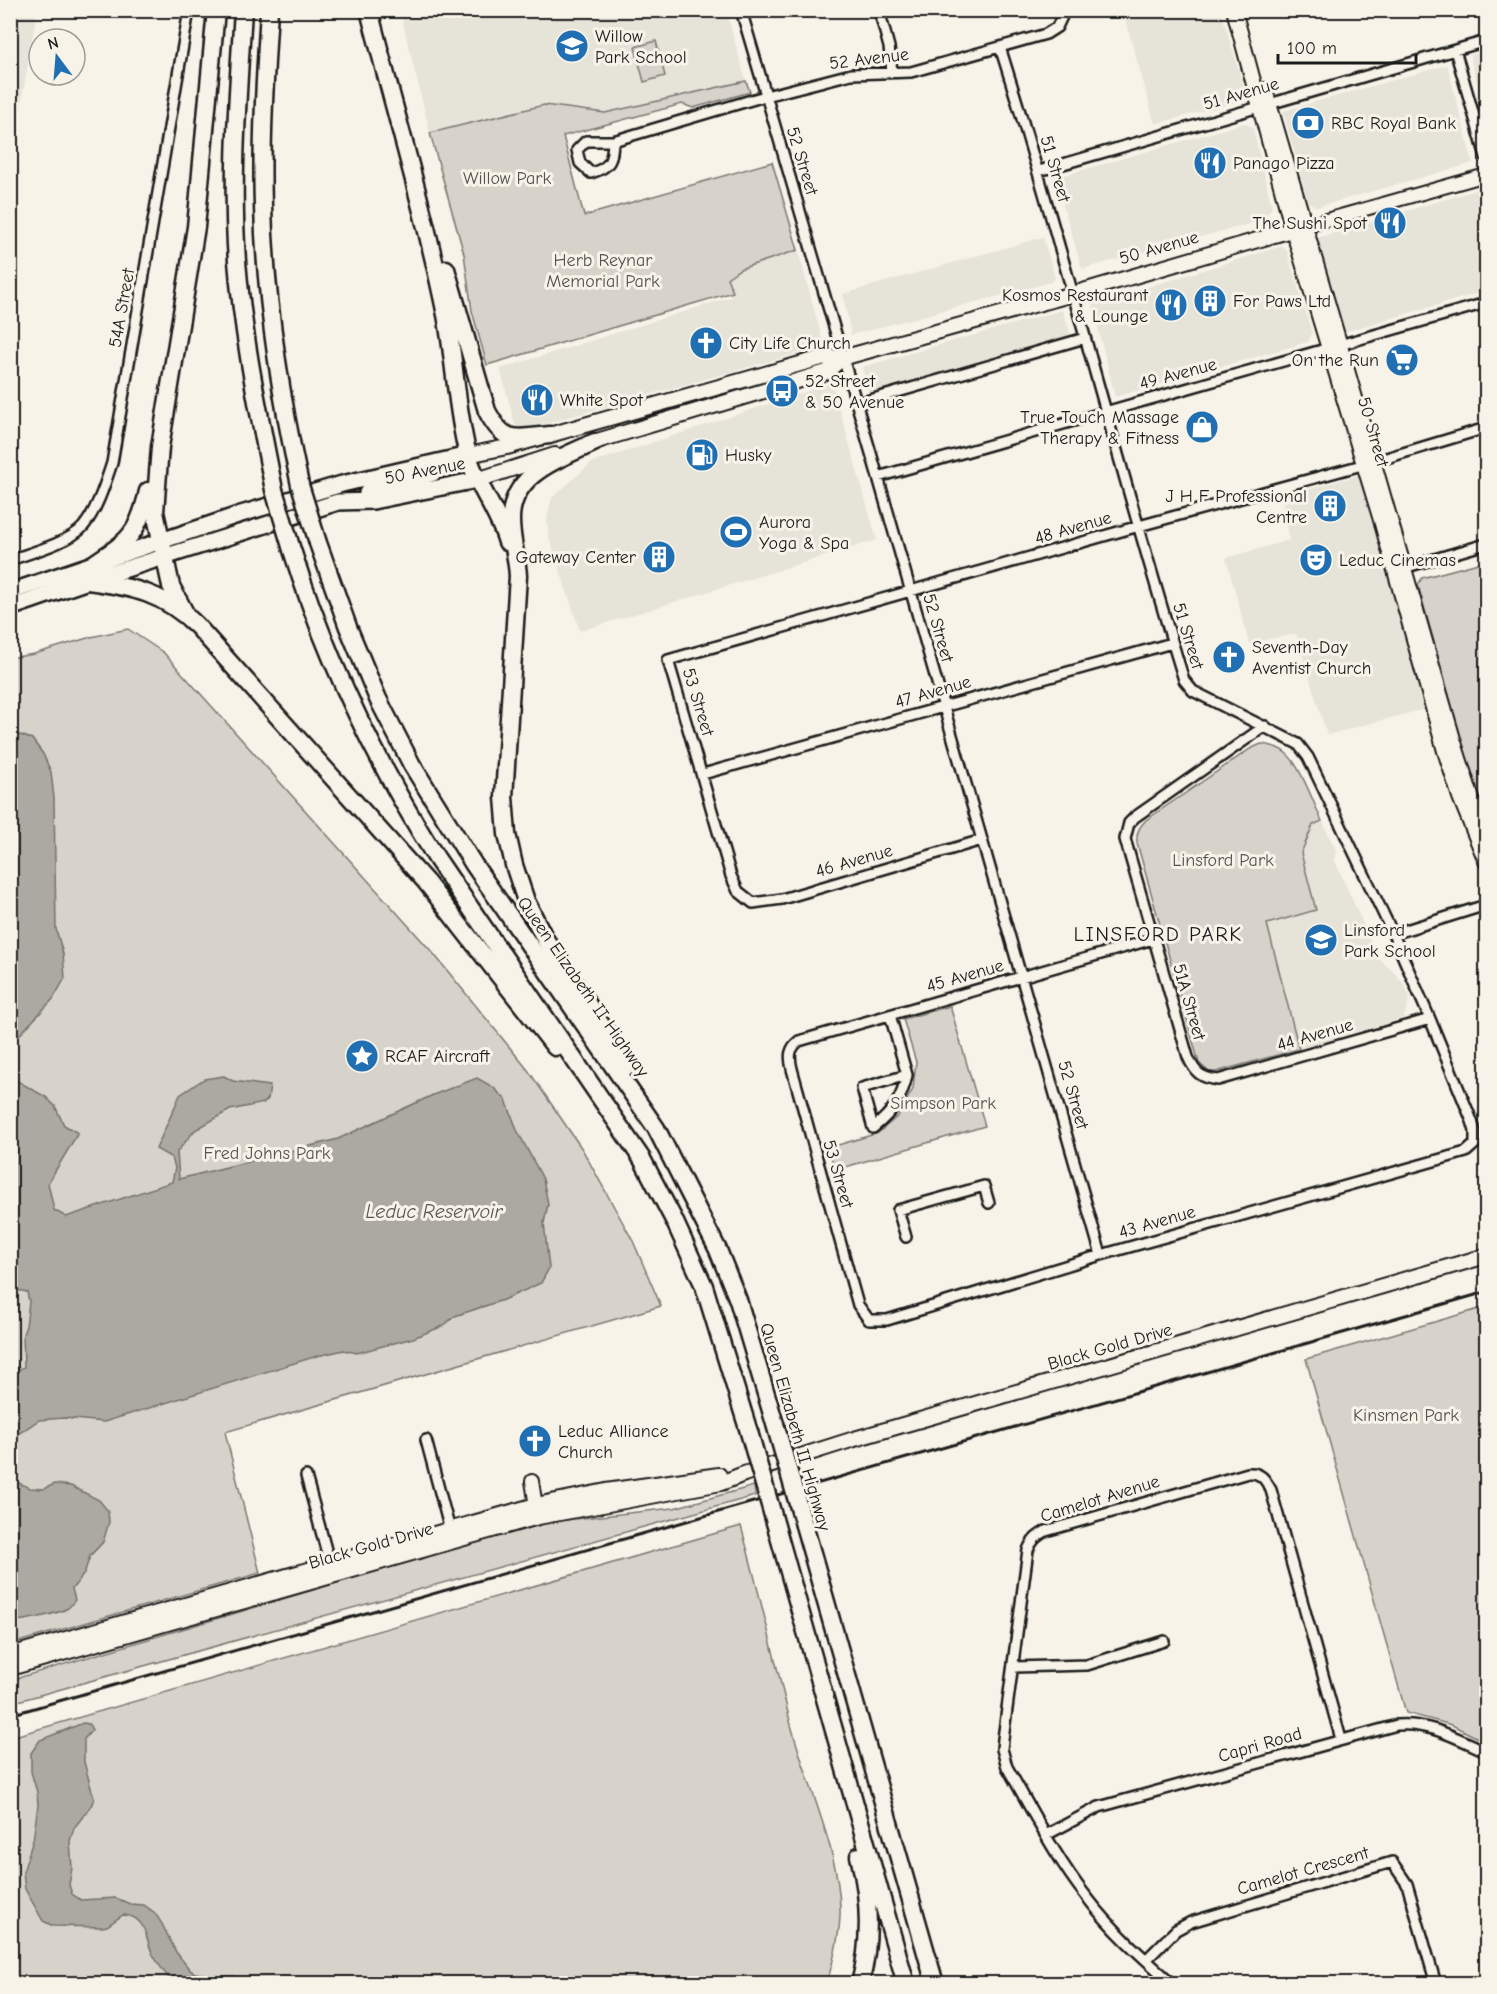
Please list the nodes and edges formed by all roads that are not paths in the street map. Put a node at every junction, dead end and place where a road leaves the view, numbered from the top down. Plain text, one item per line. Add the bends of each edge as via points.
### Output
1 (189, 10) edge
2 (216, 10) edge
3 (243, 10) edge
4 (268, 10) edge
5 (369, 10) edge
6 (741, 10) edge
7 (879, 10) edge
8 (1234, 10) edge
9 (1244, 10) edge
10 (1065, 11) edge
11 (1486, 41) edge
12 (1000, 47) junction
13 (1455, 50) junction
14 (385, 70) junction
15 (892, 71) junction
16 (765, 96) junction
17 (1264, 105) junction
18 (613, 141) dead end
19 (1486, 157) edge
20 (1039, 171) junction
21 (1486, 175) edge
22 (1299, 228) junction
23 (1073, 294) junction
24 (1486, 303) edge
25 (1085, 338) junction
26 (1335, 348) junction
27 (842, 357) junction
28 (856, 404) junction
29 (1105, 411) junction
30 (624, 413) junction
31 (1486, 428) edge
32 (629, 432) junction
33 (550, 435) junction
34 (596, 441) junction
35 (160, 447) junction
36 (468, 455) junction
37 (1368, 463) junction
38 (878, 477) junction
39 (477, 480) junction
40 (338, 501) junction
41 (1139, 526) junction
42 (1486, 544) edge
43 (162, 549) junction
44 (10, 560) edge
45 (1399, 569) junction
46 (89, 574) junction
47 (910, 591) junction
48 (10, 592) edge
49 (10, 608) edge
50 (186, 614) junction
51 (514, 639) junction
52 (1172, 643) junction
53 (668, 660) joint
54 (944, 706) junction
55 (1265, 726) junction
56 (703, 774) junction
57 (1486, 838) edge
58 (982, 840) junction
59 (1486, 861) edge
60 (738, 891) joint
61 (1486, 905) edge
62 (1393, 934) junction
63 (1153, 939) junction
64 (1022, 977) junction
65 (890, 1015) junction
66 (1430, 1019) junction
67 (790, 1051) joint
68 (907, 1075) junction
69 (1208, 1079) joint
70 (656, 1128) junction
71 (1471, 1149) joint
72 (642, 1159) junction
73 (989, 1203) dead end
74 (906, 1237) dead end
75 (1101, 1255) junction
76 (1486, 1256) edge
77 (858, 1305) joint
78 (426, 1440) dead end
79 (306, 1476) dead end
80 (532, 1481) dead end
81 (537, 1511) junction
82 (451, 1536) junction
83 (331, 1570) junction
84 (1164, 1641) dead end
85 (10, 1655) edge
86 (1014, 1667) junction
87 (10, 1668) edge
88 (1341, 1739) junction
89 (837, 1743) junction
90 (1486, 1751) edge
91 (1046, 1835) junction
92 (910, 1899) junction
93 (1146, 1960) junction
94 (860, 1983) edge
95 (906, 1983) edge
96 (935, 1983) edge
97 (946, 1983) edge
98 (1173, 1983) edge
99 (1436, 1983) edge

1 - 44 street, 54A Street via 112,464 82,528 57,543
2 - 35 highway via 196,227
3 - 72 highway, bridge via 236,148 237,259 251,374 274,490 319,630 366,735 411,818
4 - 70 highway, Queen Elizabeth II Highway, bridge via 262,127 265,257 278,375 300,485 318,543 378,699 412,765 474,865
5 - 14 highway
6 - 16 street, 52 Street
7 - 15 street
8 - 17 main road, 50 Street
9 - 17 main road, 50 Street
10 - 12 street, 52 Avenue via 1057,27 1046,34
11 - 13 street, 51 Avenue
12 - 15 street, 52 Avenue via 911,72
12 - 20 street, 51 Street
13 - 17 street, 51 Avenue
13 - 19 street
14 - 33 highway via 487,411 510,438
14 - 36 highway via 434,261
15 - 16 street, 52 Avenue via 851,74
16 - 18 street, 52 Avenue
16 - 27 street, 52 Street
17 - 20 street, 51 Avenue
17 - 22 main road, 50 Street
20 - 23 street, 51 Street
21 - 22 street, 50 Avenue
22 - 23 main road, 50 Avenue
22 - 26 main road, 50 Street
23 - 25 street, 51 Street
23 - 27 main road, 50 Avenue
24 - 26 street, 49 Avenue
25 - 28 street
25 - 29 street, 51 Street
26 - 29 street, 49 Avenue
26 - 37 main road, 50 Street
27 - 28 street, 52 Street
27 - 30 main road, 50 Avenue via 825,357
27 - 32 main road, 50 Avenue via 827,372
28 - 38 street, 52 Street
29 - 38 street, 49 Avenue
29 - 41 street, 51 Street
30 - 32 main road
30 - 33 main road, 50 Avenue
31 - 37 street, 48 Avenue
32 - 34 main road, 50 Avenue
33 - 36 main road, 50 Avenue
34 - 39 main road, 50 Avenue
34 - 51 highway via 533,472 516,495 511,521 518,576
35 - 43 highway via 155,512
35 - 46 highway via 139,524
36 - 39 highway
36 - 40 main road via 458,464 434,473
36 - 43 main road, 50 Avenue via 342,484 241,514
37 - 41 street, 48 Avenue
37 - 45 main road, 50 Street
38 - 47 street, 52 Street
39 - 40 main road, 50 Avenue via 373,501
39 - 51 highway via 501,526 509,552 515,582
40 - 43 main road, 50 Avenue
41 - 47 street, 48 Avenue
41 - 52 street, 51 Street
42 - 45 street
43 - 46 main road, 50 Avenue
43 - 50 highway via 171,586
45 - 57 main road, 50 Street
45 - 59 main road, 50 Street via 1460,797
46 - 48 main road, 50 Avenue
46 - 49 main road, 50 Avenue
46 - 50 highway via 145,591
47 - 53 street, 48 Avenue
47 - 54 street, 52 Street
50 - 72 highway via 426,882
51 - 70 highway via 504,797 514,865 545,939 613,1043
52 - 54 street, 47 Avenue
52 - 55 street, 51 Street via 1187,686
53 - 56 street, 53 Street
54 - 56 street, 47 Avenue
54 - 58 street, 52 Street
55 - 62 street, 51 Street via 1298,744 1308,758
55 - 63 street, 51A Street via 1130,823 1125,839
56 - 60 street, 53 Street
58 - 60 street, 46 Avenue via 782,899 753,903
58 - 64 street, 52 Street
61 - 62 street
62 - 66 street, 51 Street
63 - 64 street, 45 Avenue
63 - 69 street, 51A Street via 1188,1057 1199,1075
64 - 65 street, 45 Avenue
64 - 75 street, 52 Street
65 - 67 street, 45 Avenue via 799,1041
65 - 68 street
66 - 69 street, 44 Avenue via 1231,1077
66 - 71 street, 51 Street via 1475,1131
67 - 77 street, 53 Street
68 - 68 street via 897,1104 873,1128 862,1088
70 - 92 highway, Queen Elizabeth II Highway, bridge via 718,1250 738,1300
71 - 75 street, 43 Avenue
72 - 89 highway, bridge via 704,1286
73 - 74 street via 984,1186 898,1210
75 - 77 street, 43 Avenue via 887,1320 869,1320
76 - 81 main road, Black Gold Drive via 851,1440 721,1484
78 - 82 street
79 - 83 street
80 - 81 street
81 - 82 main road, Black Gold Drive
82 - 83 main road, Black Gold Drive
83 - 85 main road, Black Gold Drive
83 - 87 main road, Black Gold Drive
84 - 86 street via 1088,1665
86 - 88 street, Camelot Avenue via 1028,1550 1036,1536 1256,1472 1271,1490
86 - 91 street, Camelot Avenue via 1003,1739 1004,1758
88 - 90 street, Capri Road via 1407,1724 1431,1728
88 - 91 street, Capri Road via 1099,1807
89 - 94 highway via 866,1898 867,1934
89 - 95 highway
91 - 93 street, Camelot Avenue via 1093,1906
92 - 96 highway, Queen Elizabeth II Highway
92 - 97 highway
93 - 98 street, Camelot Avenue
93 - 99 street, Camelot Crescent via 1176,1930 1191,1922 1392,1862 1407,1884

